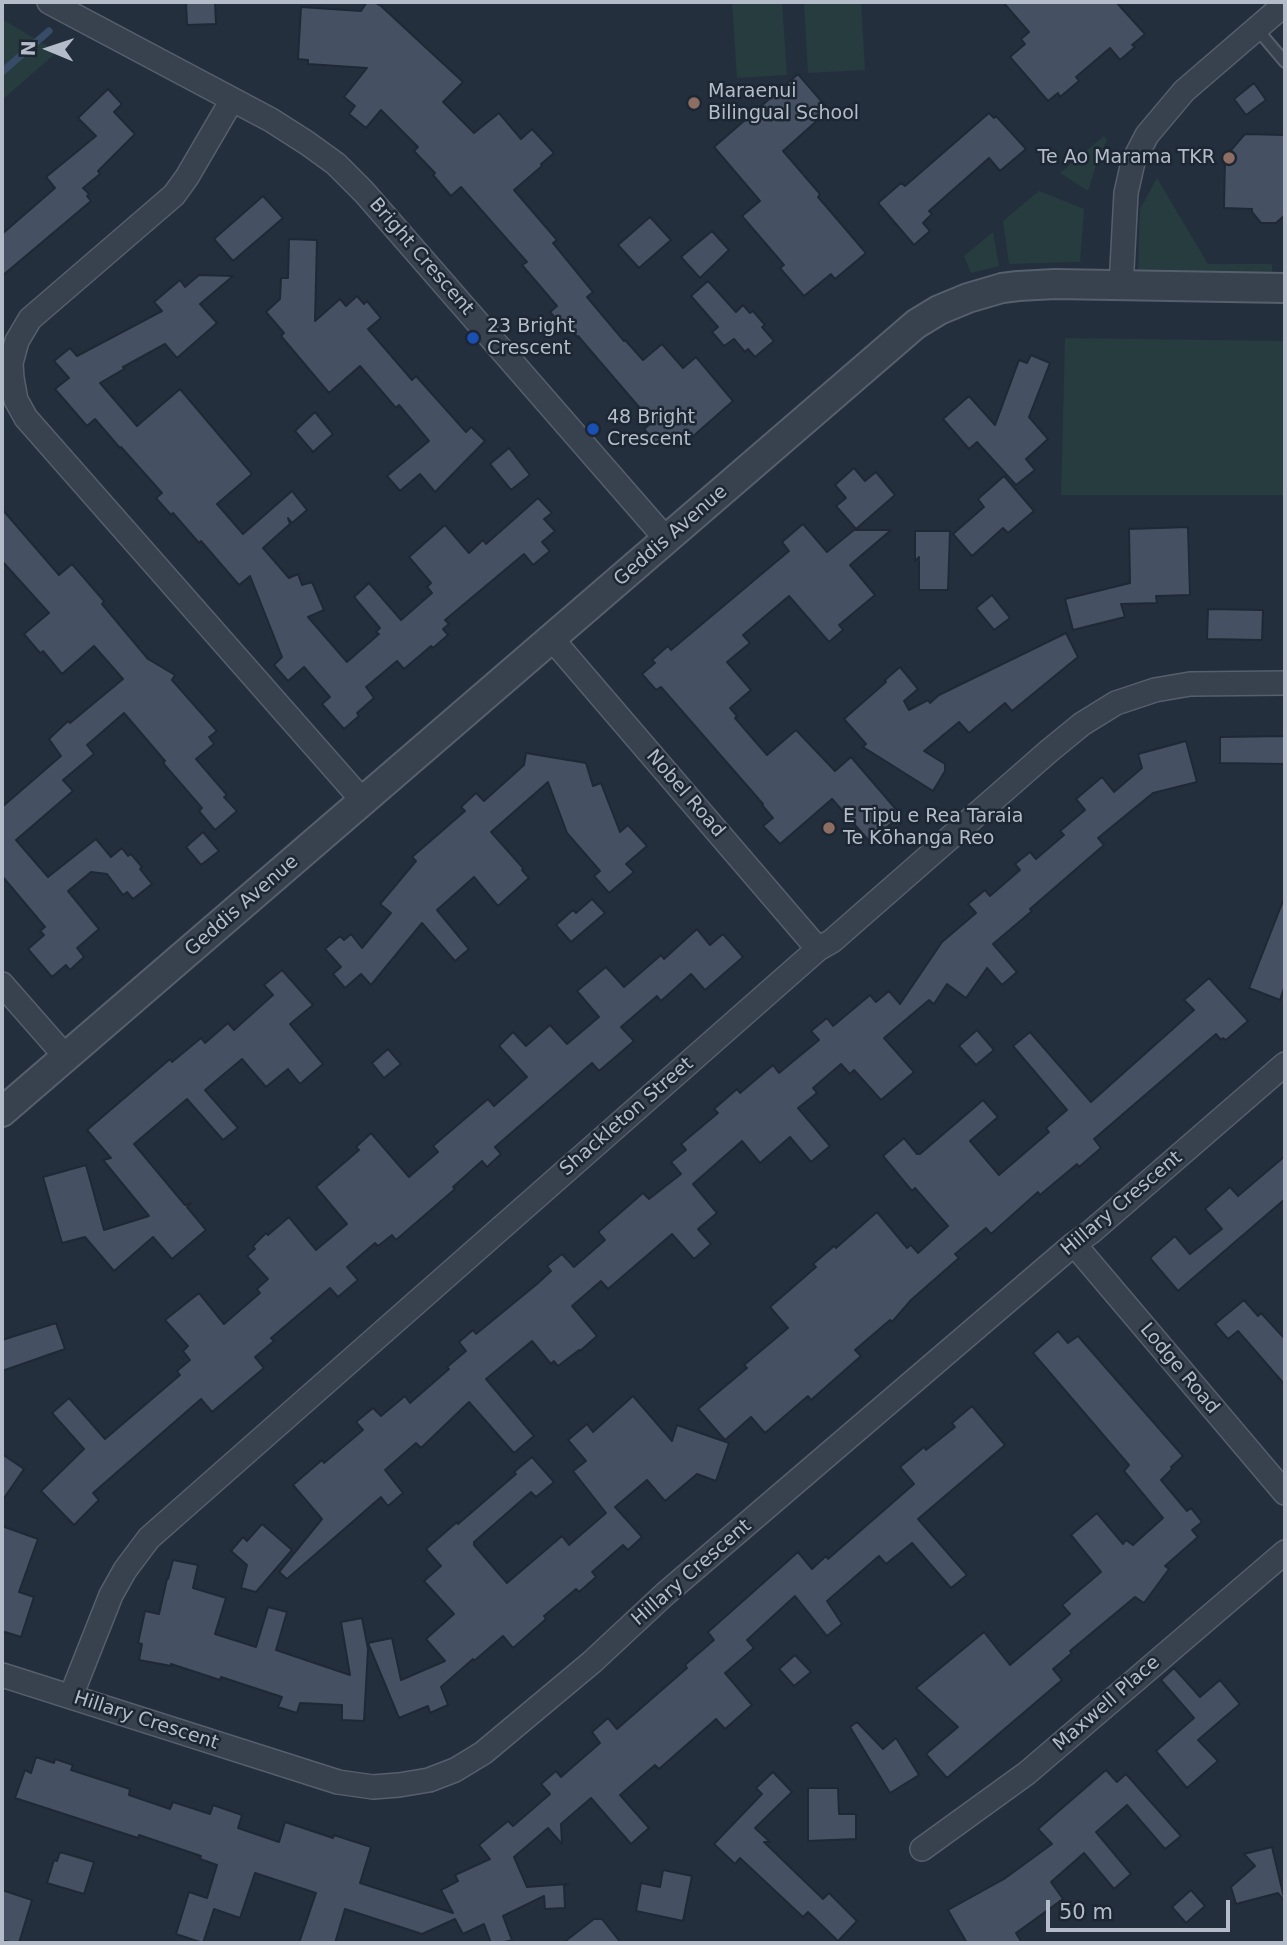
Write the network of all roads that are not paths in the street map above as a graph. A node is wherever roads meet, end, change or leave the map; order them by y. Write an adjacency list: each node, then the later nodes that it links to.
1 (49, 2): 5 (street, Bright Crescent)
2 (1285, 4): 3 (street)
3 (1258, 29): 4 (lane); 6 (street)
4 (1285, 62)
5 (232, 100): 8 (street); 9 (street, Bright Crescent)
6 (1121, 287): 7 (street, Geddis Avenue); 9 (street, Geddis Avenue)
7 (1285, 288)
8 (7, 363): 12 (street)
9 (667, 540): 10 (street, Geddis Avenue)
10 (552, 639): 12 (street, Geddis Avenue); 13 (street, Nobel Road)
11 (1285, 683): 13 (street, Shackleton Street)
12 (363, 801): 15 (street, Geddis Avenue)
13 (818, 949): 22 (street, Shackleton Street)
14 (2, 984): 15 (street)
15 (66, 1057): 17 (street, Geddis Avenue)
16 (1285, 1064): 18 (street, Hillary Crescent)
17 (2, 1112)
18 (1074, 1244): 19 (street, Lodge Road); 22 (street, Hillary Crescent)
19 (1285, 1493)
20 (1285, 1552): 23 (street, Maxwell Place)
21 (2, 1675): 22 (street, Hillary Crescent)
22 (71, 1696)
23 (922, 1849)

